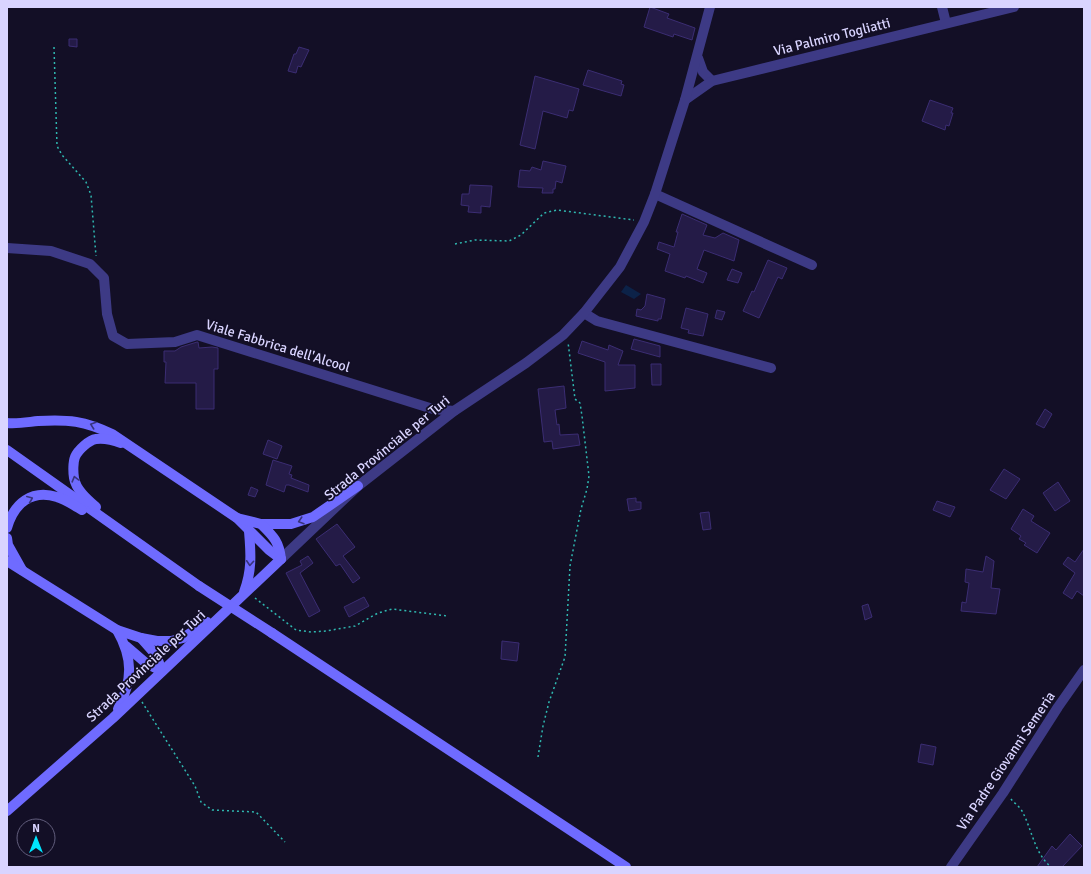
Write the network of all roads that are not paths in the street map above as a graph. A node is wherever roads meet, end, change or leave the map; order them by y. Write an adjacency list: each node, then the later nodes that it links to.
1 (710, 7): 5 (street, Strada Provinciale per Turi)
2 (942, 7): 4 (street)
3 (1014, 7): 4 (street, Via Palmiro Togliatti)
4 (946, 23): 6 (street, Via Palmiro Togliatti)
5 (698, 58): 6 (street); 7 (street, Strada Provinciale per Turi)
6 (712, 81): 7 (street, Via Palmiro Togliatti)
7 (685, 100): 8 (street, Strada Provinciale per Turi)
8 (655, 194): 10 (street); 11 (street, Strada Provinciale per Turi)
9 (7, 248): 13 (street, Viale Fabbrica dell'Alcool)
10 (812, 265)
11 (584, 313): 12 (street); 13 (street, Strada Provinciale per Turi)
12 (771, 368)
13 (454, 411): 17 (street, Strada Provinciale per Turi)
14 (7, 423): 15 (main road, one-way to 14)
15 (126, 444): 18 (main road); 23 (main road, one-way to 15)
16 (7, 450): 23 (main road)
17 (358, 486): 19 (main road, one-way to 19); 24 (street, Strada Provinciale per Turi)
18 (237, 518): 19 (main road); 21 (main road)
19 (261, 524): 24 (main road)
20 (7, 528): 23 (main road, one-way to 23)
21 (249, 531): 24 (main road); 27 (main road, one-way to 27)
22 (7, 538): 26 (main road)
23 (130, 538): 36 (main road, bridge)
24 (281, 559): 27 (main road, Strada Provinciale per Turi)
25 (7, 561): 26 (main road)
26 (23, 572): 29 (main road)
27 (245, 593): 28 (main road, Strada Provinciale per Turi)
28 (234, 602): 30 (main road); 33 (main road, Strada Provinciale per Turi)
29 (117, 630): 30 (main road); 31 (main road)
30 (141, 638): 33 (main road)
31 (126, 646): 33 (main road); 34 (main road)
32 (1084, 670): 37 (street, Via Padre Giovanni Semeria)
33 (162, 671): 34 (main road, Strada Provinciale per Turi)
34 (113, 718): 35 (main road, Strada Provinciale per Turi)
35 (7, 811)
36 (626, 867)
37 (951, 867)

